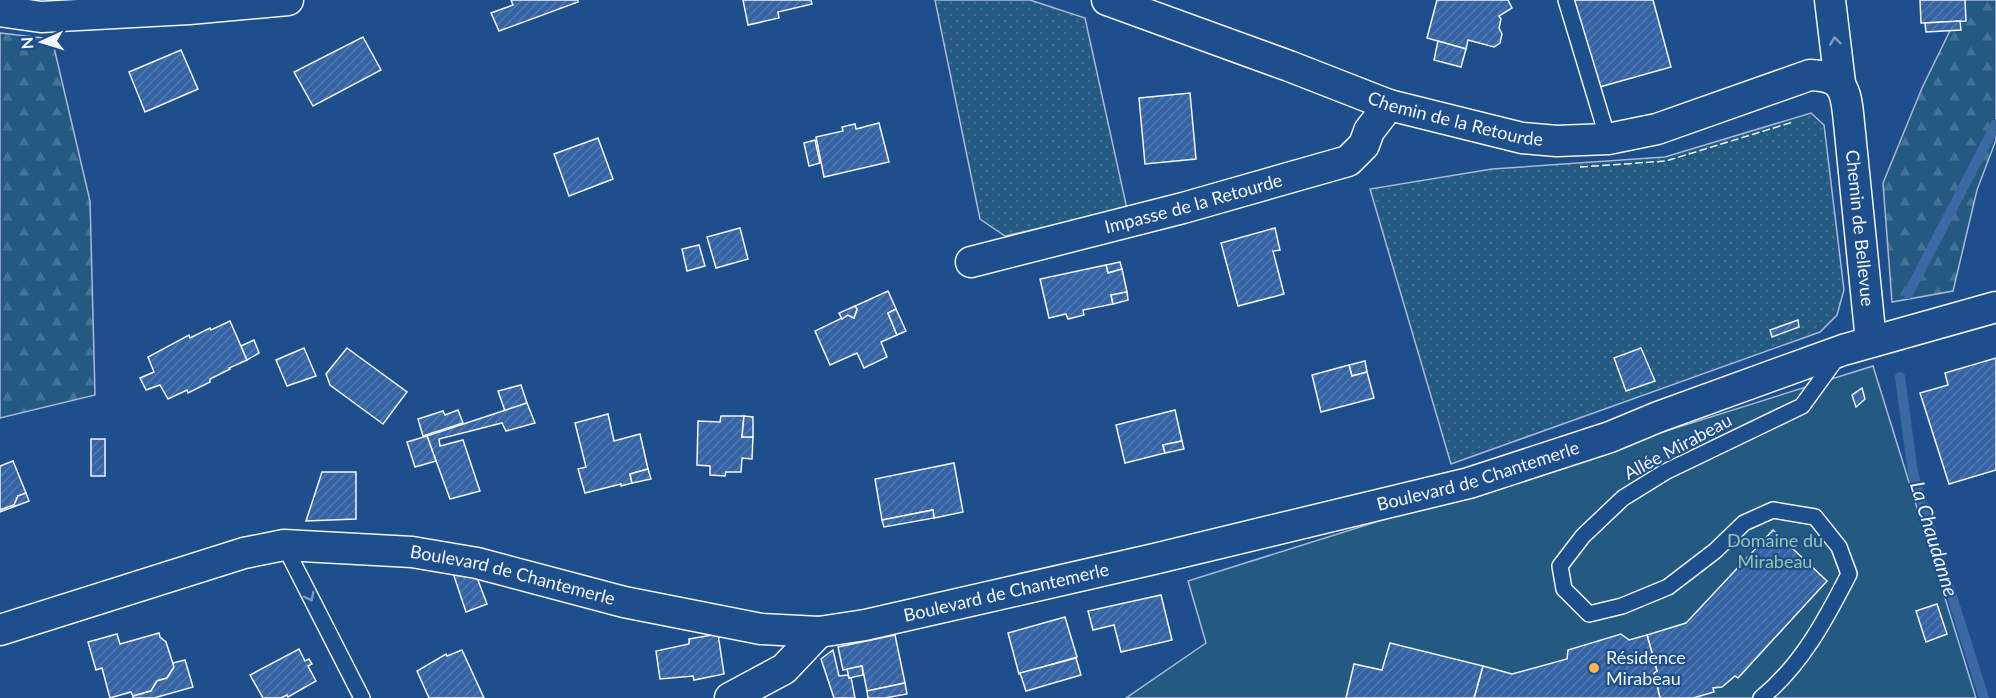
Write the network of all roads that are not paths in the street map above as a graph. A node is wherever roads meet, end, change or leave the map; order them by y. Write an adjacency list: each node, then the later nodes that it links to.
1 (288, 0): 5 (street)
2 (1107, 0): 8 (street, Chemin de la Retourde)
3 (1566, 0): 10 (lane)
4 (1830, 0): 7 (street, one-way to 4)
5 (0, 11)
6 (1799, 78): 7 (street); 9 (street); 10 (street, Chemin de la Retourde)
7 (1840, 82): 9 (street, Chemin de Bellevue)
8 (1379, 101): 10 (street, Chemin de la Retourde); 11 (street, Impasse de la Retourde)
9 (1848, 113): 13 (street, Chemin de Bellevue)
10 (1608, 139)
11 (971, 262)
12 (1996, 307): 13 (street, Boulevard de Chantemerle)
13 (1857, 346): 16 (street, Boulevard de Chantemerle); 19 (lane, Allée Mirabeau)
14 (284, 545): 15 (street, Boulevard de Chantemerle); 16 (street, Boulevard de Chantemerle); 17 (lane, one-way to 17)
15 (0, 630)
16 (819, 632): 18 (street)
17 (362, 698)
18 (730, 698)
19 (1761, 698)

